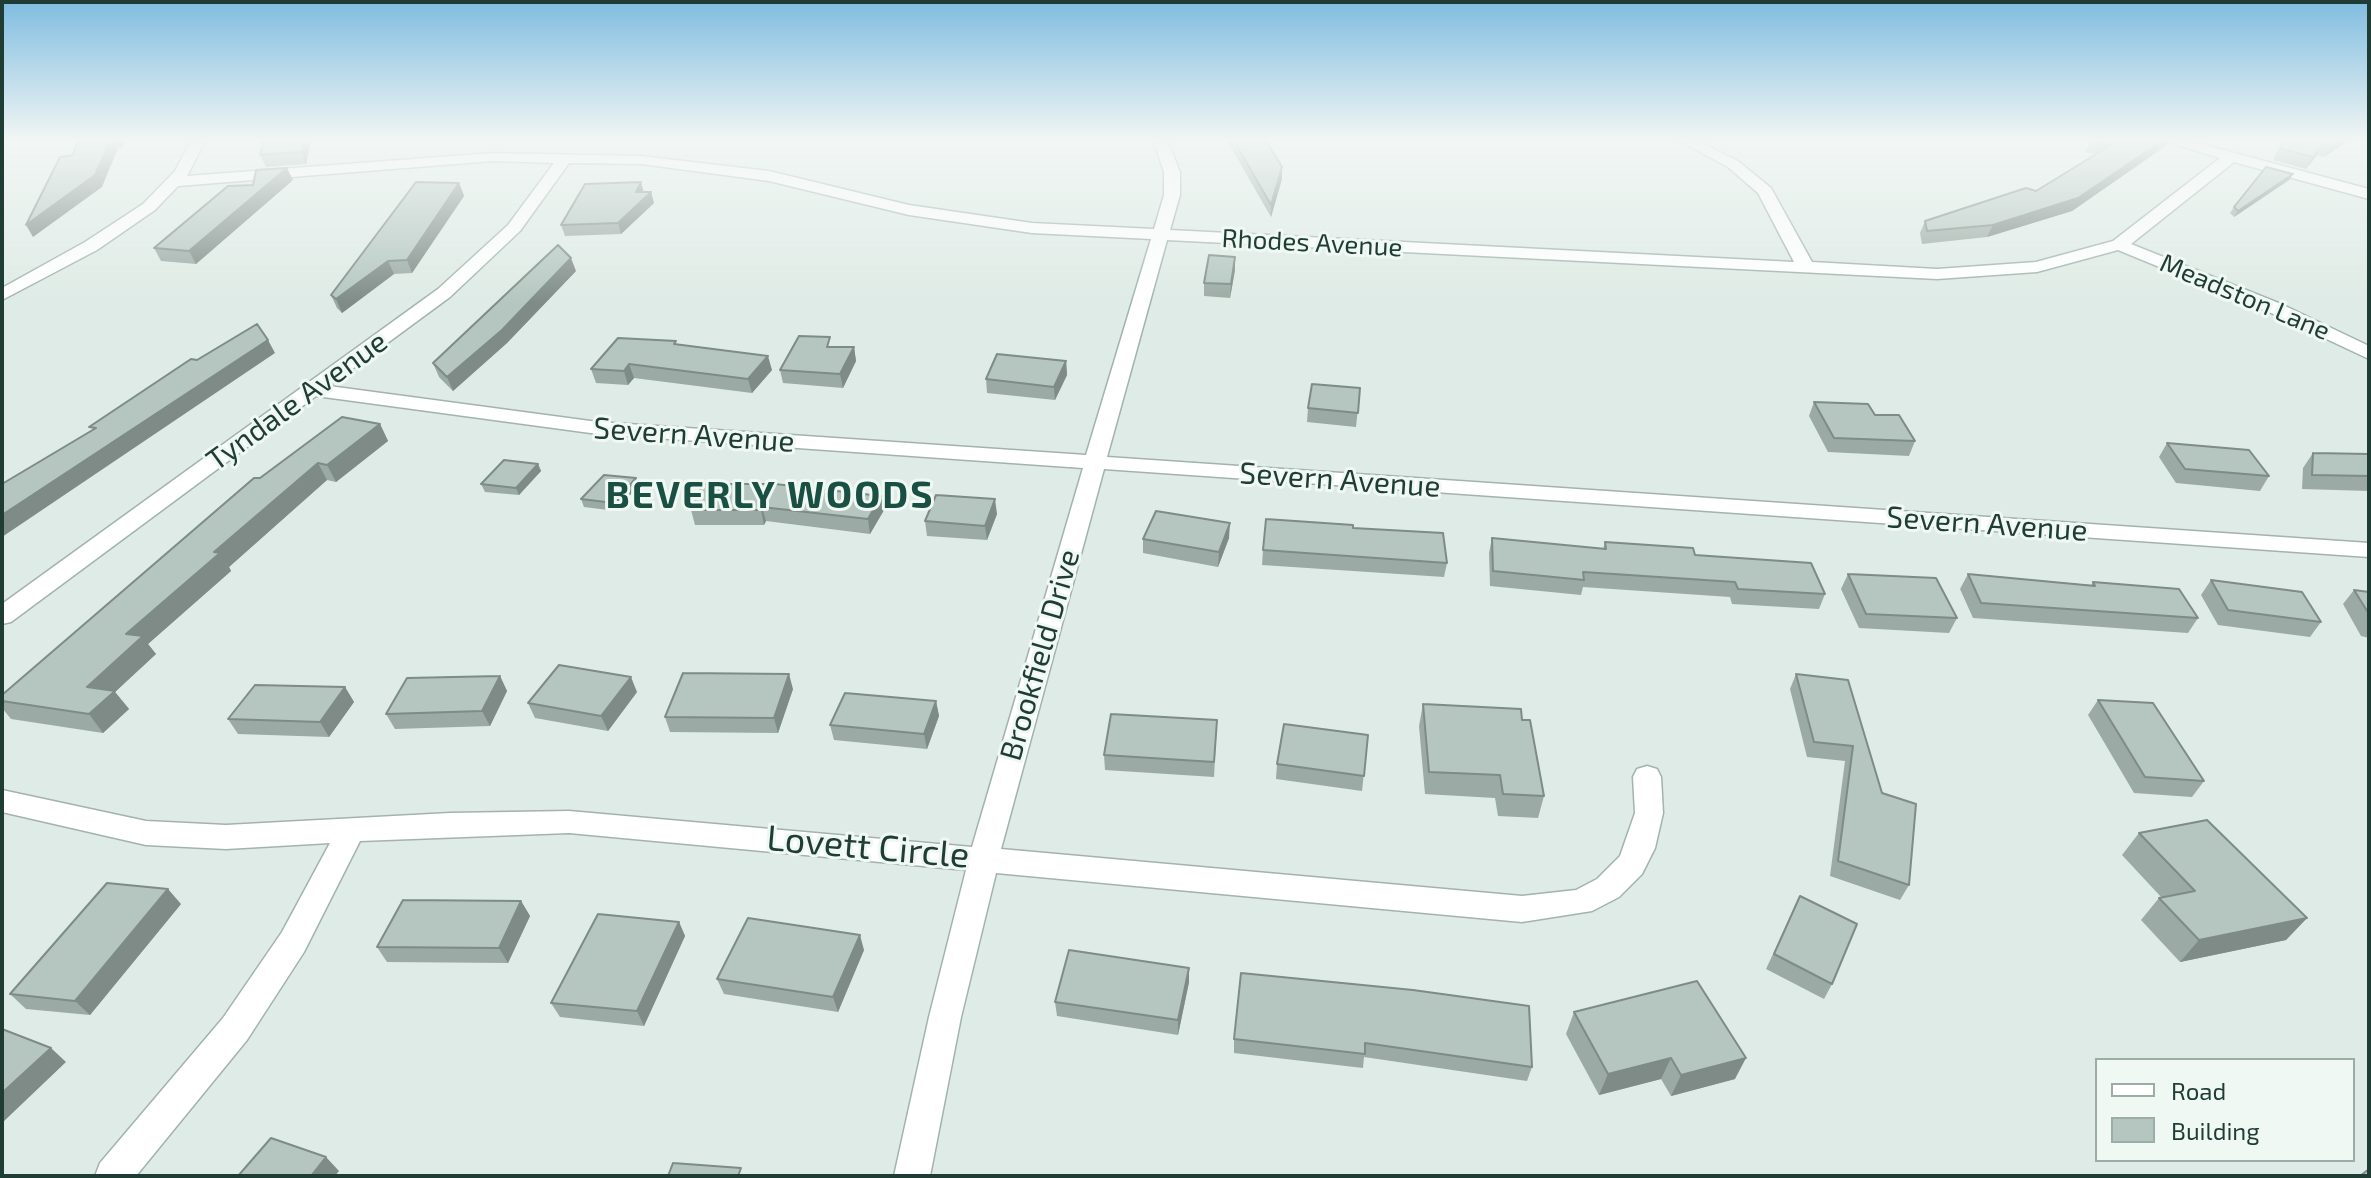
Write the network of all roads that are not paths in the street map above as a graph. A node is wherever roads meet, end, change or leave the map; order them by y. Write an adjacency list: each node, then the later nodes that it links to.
1 (161, 194): 10 (street)
2 (539, 194): 12 (street, Tyndale Avenue)
3 (838, 194): 7 (street, Rhodes Avenue)
4 (1172, 194): 7 (street, Brookfield Drive)
5 (1767, 194): 9 (street)
6 (2184, 194): 8 (street, Rhodes Avenue)
7 (1162, 235): 9 (street, Rhodes Avenue); 13 (street, Brookfield Drive)
8 (2119, 245): 9 (street, Rhodes Avenue); 11 (street, Meadston Lane)
9 (1807, 269)
10 (2, 295)
11 (2369, 353)
12 (314, 390): 13 (street, Severn Avenue); 15 (street, Tyndale Avenue)
13 (1095, 463): 14 (street, Severn Avenue); 19 (street, Brookfield Drive)
14 (2369, 550)
15 (2, 616)
16 (1647, 777): 19 (street, Lovett Circle)
17 (2, 801): 18 (street, Lovett Circle)
18 (351, 830): 19 (street, Lovett Circle); 20 (street)
19 (984, 859): 21 (street, Brookfield Drive)
20 (113, 1176)
21 (912, 1176)

